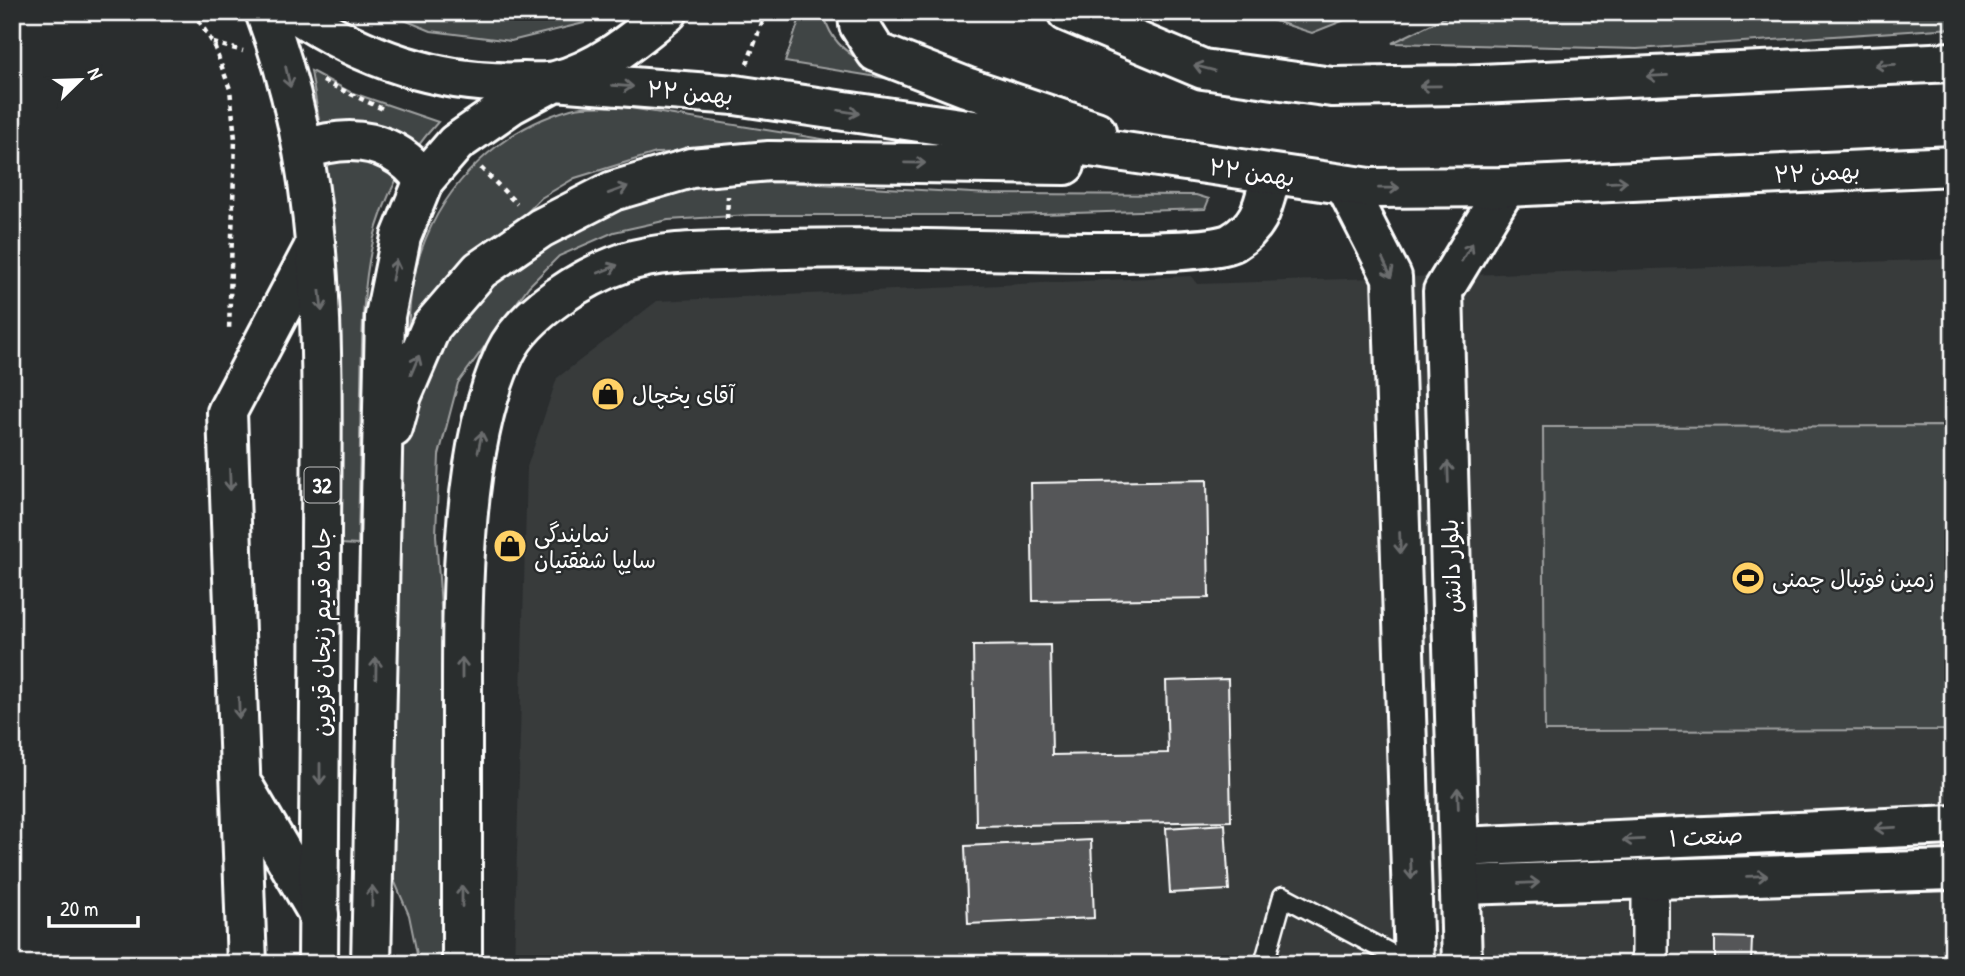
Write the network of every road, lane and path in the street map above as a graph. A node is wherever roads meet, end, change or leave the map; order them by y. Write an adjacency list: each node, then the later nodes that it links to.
1 (193, 12): 18 (path)
2 (265, 12): 9 (main road, جاده قدیم زنجان قزوین / 32, one-way to 9)
3 (294, 12): 8 (main road)
4 (668, 12): 8 (main road)
5 (858, 12): 10 (main road)
6 (1070, 15): 7 (main road, one-way to 6)
7 (1953, 62)
8 (555, 81): 10 (main road, ۲۲ بهمن, one-way to 10); 14 (main road)
9 (304, 150): 14 (main road); 17 (main road, جاده قدیم زنجان قزوین / 32)
10 (1191, 163): 12 (main road, ۲۲ بهمن)
11 (1953, 166): 16 (main road, ۲۲ بهمن, one-way to 11)
12 (1229, 169): 13 (main road, ۲۲ بهمن); 19 (main road, one-way to 12)
13 (1271, 175): 15 (main road, ۲۲ بهمن); 30 (main road, one-way to 13)
14 (424, 180): 19 (main road, one-way to 14)
15 (1345, 185): 16 (main road, ۲۲ بهمن, one-way to 16); 32 (main road, one-way to 32)
16 (1506, 187): 22 (main road, بلوار دانش, one-way to 16)
17 (315, 245): 20 (main road, one-way to 20); 26 (main road, جاده قدیم زنجان قزوین / 32, one-way to 26)
18 (229, 344)
19 (380, 477): 29 (main road, one-way to 19)
20 (243, 784): 26 (main road); 27 (main road)
21 (1953, 825): 22 (main road, صنعت ۱, one-way to 22)
22 (1459, 847): 25 (main road, بلوار دانش)
23 (1953, 870): 24 (main road, صنعت ۱, one-way to 23)
24 (1650, 879): 25 (main road, صنعت ۱, one-way to 24); 34 (street)
25 (1461, 885): 33 (main road, بلوار دانش)
26 (319, 915): 28 (main road, جاده قدیم زنجان قزوین / 32)
27 (247, 964)
28 (318, 964)
29 (371, 964)
30 (463, 964)
31 (1264, 964): 32 (lane)
32 (1412, 964)
33 (1462, 964)
34 (1650, 964)

